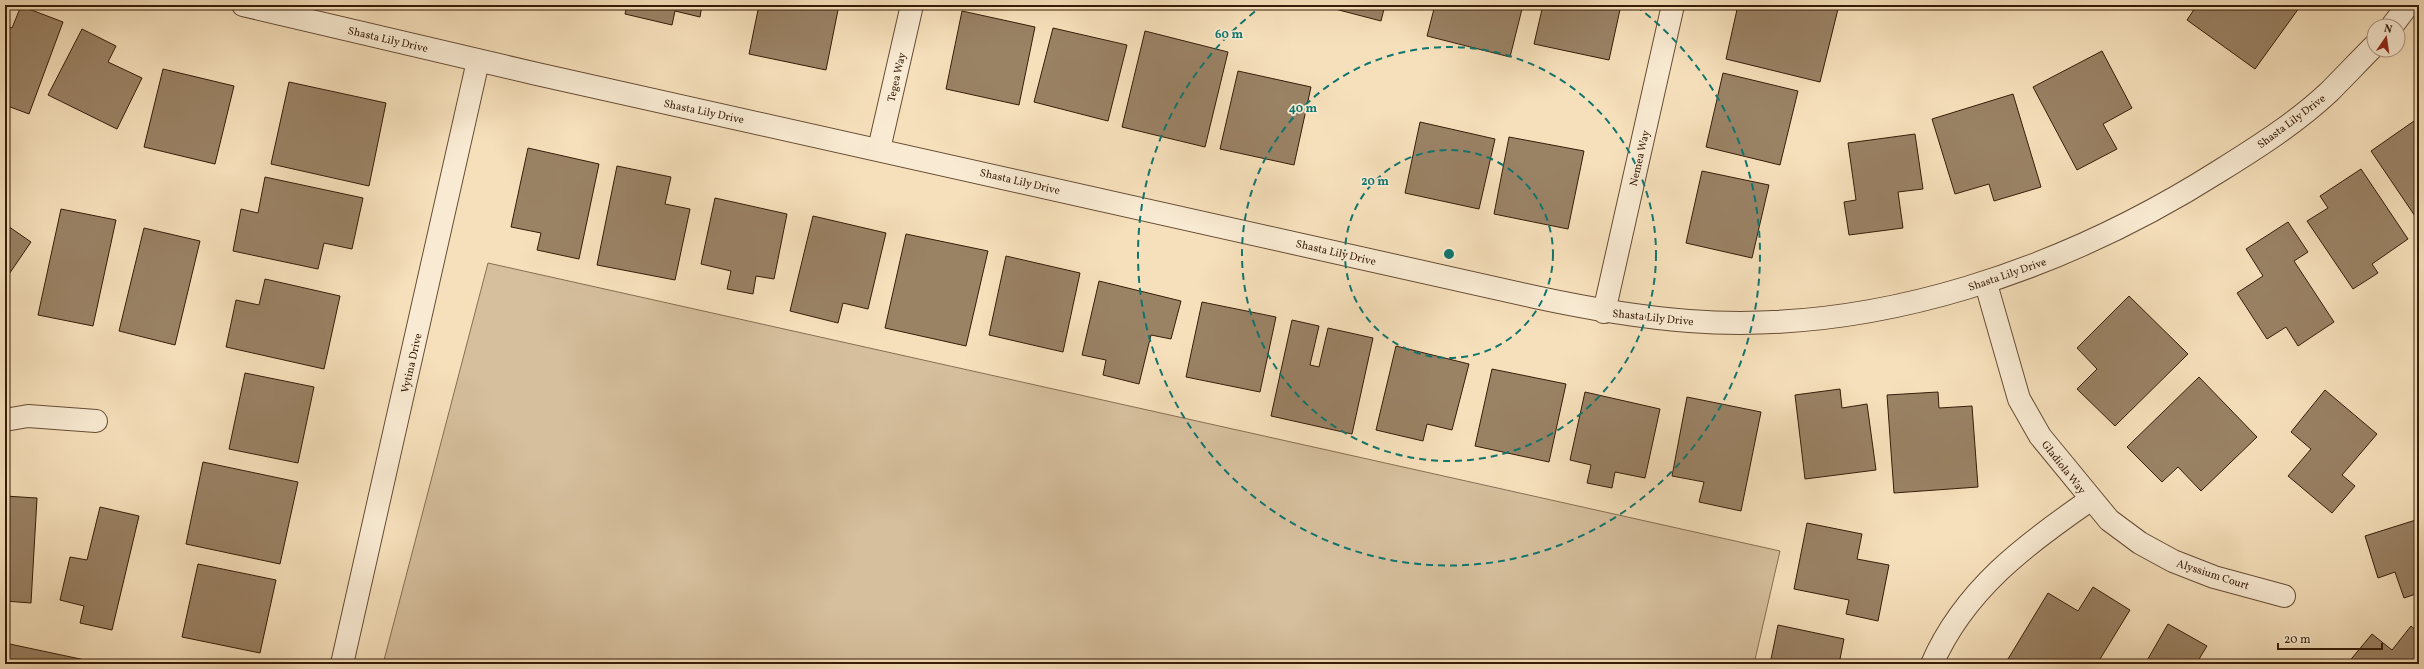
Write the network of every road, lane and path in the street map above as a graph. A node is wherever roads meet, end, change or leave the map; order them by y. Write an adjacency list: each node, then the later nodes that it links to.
1 (243, 5): 7 (street, Shasta Lily Drive)
2 (912, 5): 8 (street, Tegea Way)
3 (1673, 5): 10 (street, Nemea Way)
4 (2408, 5): 5 (street)
5 (2398, 18)
6 (2366, 54): 9 (street, Shasta Lily Drive)
7 (478, 61): 8 (street, Shasta Lily Drive); 15 (street, Vytina Drive)
8 (879, 149): 10 (street, Shasta Lily Drive)
9 (1986, 284): 10 (street, Shasta Lily Drive); 13 (street, Gladiola Way)
10 (1604, 312)
11 (5, 420): 12 (street)
12 (96, 421)
13 (2090, 500): 14 (street, Alyssium Court); 16 (street, Gladiola Way)
14 (2284, 596)
15 (342, 664)
16 (1932, 664)

